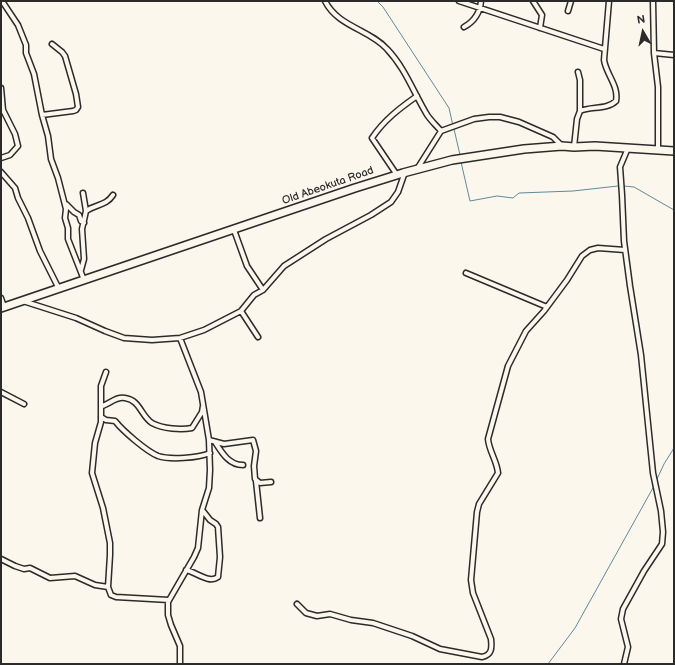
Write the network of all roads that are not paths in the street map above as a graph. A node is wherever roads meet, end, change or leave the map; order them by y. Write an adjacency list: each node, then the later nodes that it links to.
1 (2, 1): 21 (street)
2 (325, 1): 19 (street)
3 (459, 1): 9 (street)
4 (481, 1): 9 (street)
5 (533, 1): 12 (street)
6 (571, 1): 10 (street)
7 (609, 1): 14 (street)
8 (653, 1): 15 (street)
9 (481, 9): 11 (street); 12 (street)
10 (568, 11)
11 (464, 27)
12 (540, 28): 14 (street)
13 (52, 44): 21 (street)
14 (604, 49): 20 (street)
15 (654, 52): 16 (street); 26 (street)
16 (674, 55)
17 (578, 72): 20 (street)
18 (1, 88): 28 (street)
19 (417, 96): 22 (street); 32 (street)
20 (580, 111): 24 (street)
21 (42, 115): 35 (street)
22 (441, 132): 23 (street); 29 (street)
23 (562, 146): 24 (highway, Old Abeokuta Road); 29 (highway, Old Abeokuta Road)
24 (574, 147): 25 (highway, Old Abeokuta Road)
25 (628, 148): 26 (highway, Old Abeokuta Road); 39 (street)
26 (658, 150): 27 (highway, Old Abeokuta Road)
27 (674, 152)
28 (1, 158)
29 (417, 169): 31 (highway, Old Abeokuta Road)
30 (1, 172): 43 (street)
31 (405, 172): 32 (highway, Old Abeokuta Road); 44 (street)
32 (397, 175): 38 (highway, Old Abeokuta Road)
33 (83, 193): 36 (street)
34 (113, 195): 36 (street)
35 (65, 203): 37 (street); 40 (street)
36 (86, 211): 37 (street)
37 (84, 223): 40 (street)
38 (234, 230): 42 (highway, Old Abeokuta Road); 44 (street)
39 (625, 250): 47 (street); 72 (street)
40 (80, 270): 42 (street)
41 (466, 273): 47 (street)
42 (84, 281): 43 (highway, Old Abeokuta Road)
43 (59, 289): 46 (highway, Old Abeokuta Road)
44 (263, 290): 49 (street)
45 (1, 298): 48 (street)
46 (23, 301): 48 (highway, Old Abeokuta Road); 50 (street)
47 (547, 307): 70 (street)
48 (3, 308)
49 (242, 311): 50 (street); 51 (street)
50 (180, 338): 55 (street)
51 (258, 338)
52 (106, 372): 56 (street)
53 (1, 392): 54 (street)
54 (24, 404)
55 (204, 404): 56 (street); 58 (street)
56 (102, 406): 57 (street)
57 (102, 417): 60 (street); 68 (street)
58 (209, 440): 59 (street); 60 (street)
59 (215, 442): 61 (street); 62 (street)
60 (210, 453): 64 (street)
61 (243, 465)
62 (256, 481): 63 (street); 65 (street)
63 (271, 482)
64 (202, 510): 67 (street); 67 (street)
65 (260, 518)
66 (1, 559): 68 (street)
67 (186, 570): 69 (street)
68 (108, 587): 69 (street)
69 (169, 600): 71 (street)
70 (297, 604)
71 (180, 664)
72 (624, 664)

